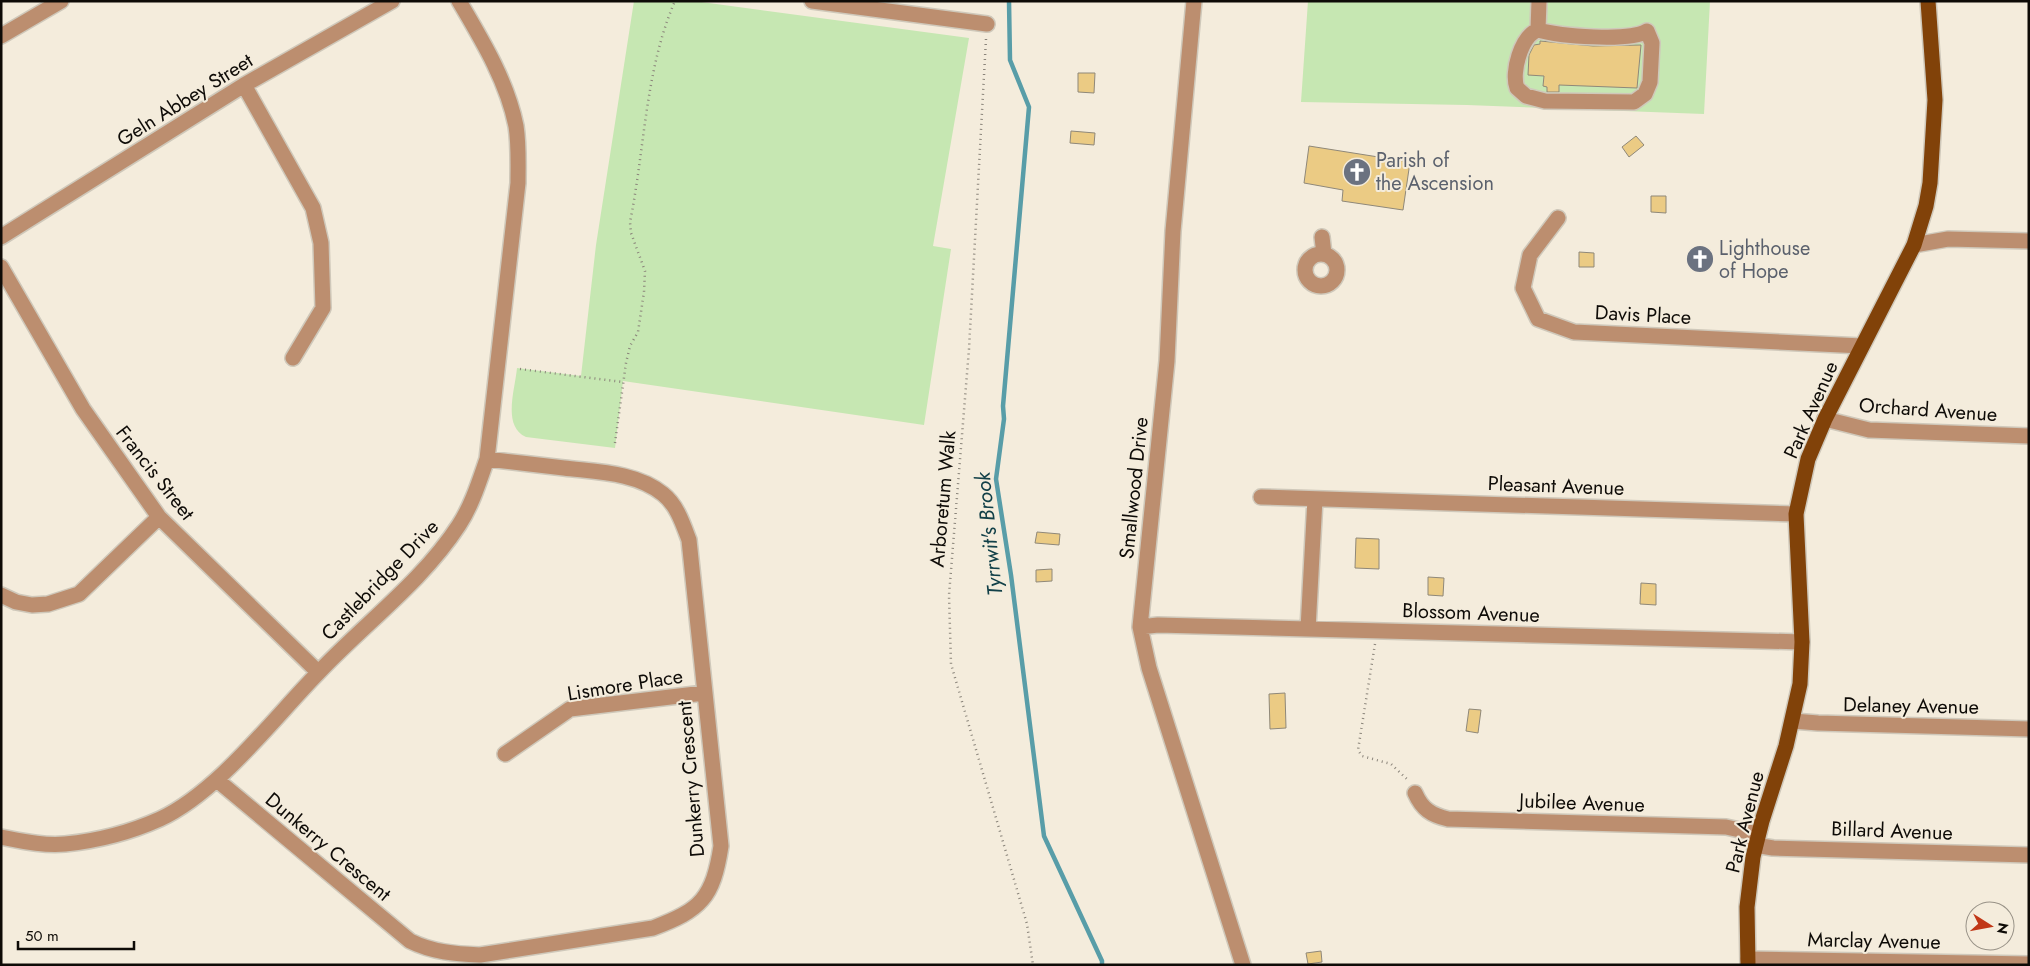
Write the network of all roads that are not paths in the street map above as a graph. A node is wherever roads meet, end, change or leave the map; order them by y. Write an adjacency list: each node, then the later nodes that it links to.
1 (392, 1): 11 (street, Geln Abbey Street)
2 (459, 1): 23 (street, Castlebridge Drive)
3 (812, 1): 8 (street)
4 (1194, 1): 29 (street, Smallwood Drive)
5 (1539, 1): 9 (street)
6 (1928, 1): 16 (main road, Park Avenue)
7 (53, 3): 10 (street)
8 (987, 24)
9 (1538, 30): 9 (street)
10 (1, 36)
11 (244, 85): 13 (street, Geln Abbey Street); 20 (street)
12 (1558, 218): 19 (street, Davis Place)
13 (1, 237)
14 (1322, 237): 17 (street)
15 (2029, 240): 16 (street)
16 (1914, 245): 19 (main road, Park Avenue)
17 (1324, 254)
18 (1, 267): 27 (street, Francis Street)
19 (1862, 346): 21 (main road, Park Avenue)
20 (293, 358)
21 (1825, 420): 22 (street, Orchard Avenue); 26 (main road, Park Avenue)
22 (2029, 436)
23 (487, 459): 32 (street, Castlebridge Drive); 33 (street, Dunkerry Crescent)
24 (1261, 497): 25 (street, Pleasant Avenue)
25 (1315, 499): 26 (street, Pleasant Avenue); 30 (street)
26 (1796, 514): 31 (main road, Park Avenue)
27 (159, 517): 28 (street); 32 (street, Francis Street)
28 (1, 595)
29 (1140, 626): 30 (street, Blossom Avenue); 45 (street, Smallwood Drive)
30 (1308, 629): 31 (street, Blossom Avenue)
31 (1802, 642): 34 (main road, Park Avenue)
32 (318, 672): 37 (street, Castlebridge Drive)
33 (704, 693): 36 (street, Lismore Place); 37 (street, Dunkerry Crescent)
34 (1792, 721): 35 (street, Delaney Avenue); 40 (main road, Park Avenue)
35 (2029, 729)
36 (505, 754)
37 (217, 780): 39 (street, Castlebridge Drive)
38 (1415, 793): 40 (street, Jubilee Avenue)
39 (1, 837)
40 (1757, 840): 41 (street, Billard Avenue); 42 (main road, Park Avenue)
41 (2029, 855)
42 (1748, 962): 43 (street, Marclay Avenue)
43 (1967, 964): 44 (street, Marclay Avenue)
44 (2029, 964)
45 (1243, 965)

